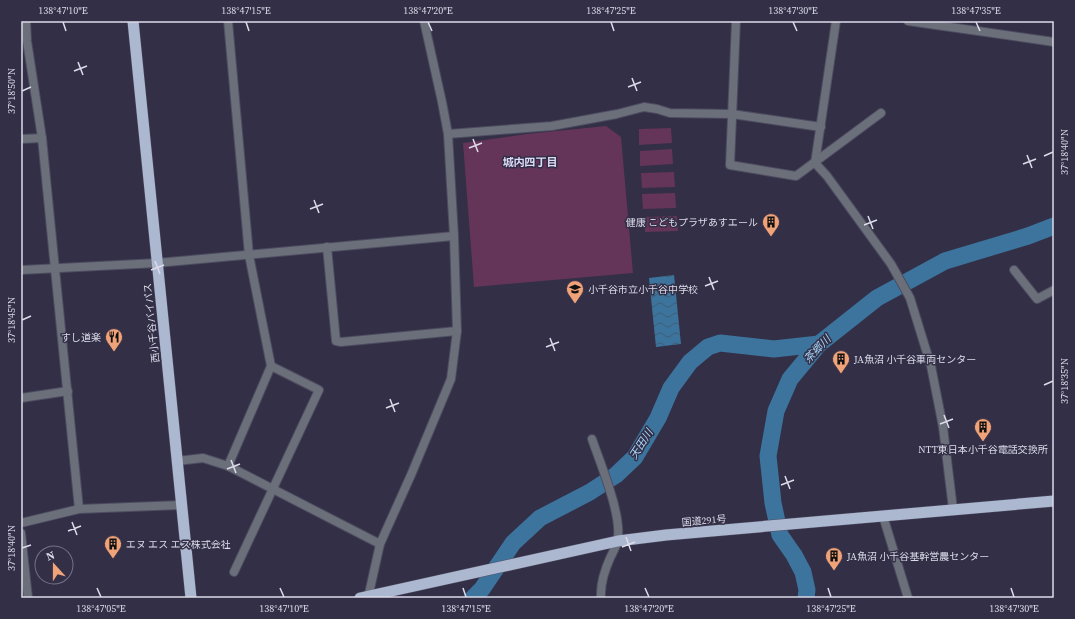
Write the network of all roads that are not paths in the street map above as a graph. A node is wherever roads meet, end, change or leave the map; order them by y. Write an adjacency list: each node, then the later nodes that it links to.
1 (26, 21): 8 (street)
2 (133, 21): 20 (highway, 西小千谷バイパス)
3 (228, 21): 19 (street)
4 (424, 21): 13 (street)
5 (736, 21): 11 (street)
6 (836, 21): 12 (street)
7 (908, 21): 9 (street)
8 (24, 41): 14 (street)
9 (1054, 42)
10 (881, 113): 16 (street)
11 (732, 114): 12 (street); 13 (street); 16 (street)
12 (821, 127): 16 (street)
13 (448, 134): 17 (street)
14 (42, 138): 15 (street); 21 (street)
15 (21, 139)
16 (815, 163): 35 (street)
17 (454, 236): 18 (street); 25 (street)
18 (327, 247): 19 (street); 25 (street)
19 (249, 255): 20 (street); 26 (street)
20 (157, 263): 21 (street); 30 (highway, 西小千谷バイパス)
21 (55, 269): 22 (street); 27 (street)
22 (21, 270)
23 (1014, 270): 24 (street)
24 (1054, 290)
25 (457, 331): 41 (street)
26 (271, 366): 31 (street); 32 (street)
27 (68, 391): 28 (street); 36 (street)
28 (21, 398)
29 (592, 439): 40 (street)
30 (177, 461): 31 (street); 34 (highway, 西小千谷バイパス)
31 (228, 466): 32 (street)
32 (273, 489): 41 (street); 42 (street)
33 (1054, 501): 35 (highway, 国道291号)
34 (182, 505): 36 (street); 44 (highway, 西小千谷バイパス)
35 (953, 509): 37 (highway, 国道291号)
36 (79, 510): 38 (street)
37 (883, 516): 40 (highway, 国道291号); 47 (street)
38 (21, 523)
39 (21, 533): 43 (street)
40 (618, 542): 45 (highway, 国道291号); 46 (street)
41 (380, 544): 45 (street)
42 (234, 572)
43 (28, 598)
44 (191, 598)
45 (365, 598)
46 (601, 598)
47 (908, 598)

